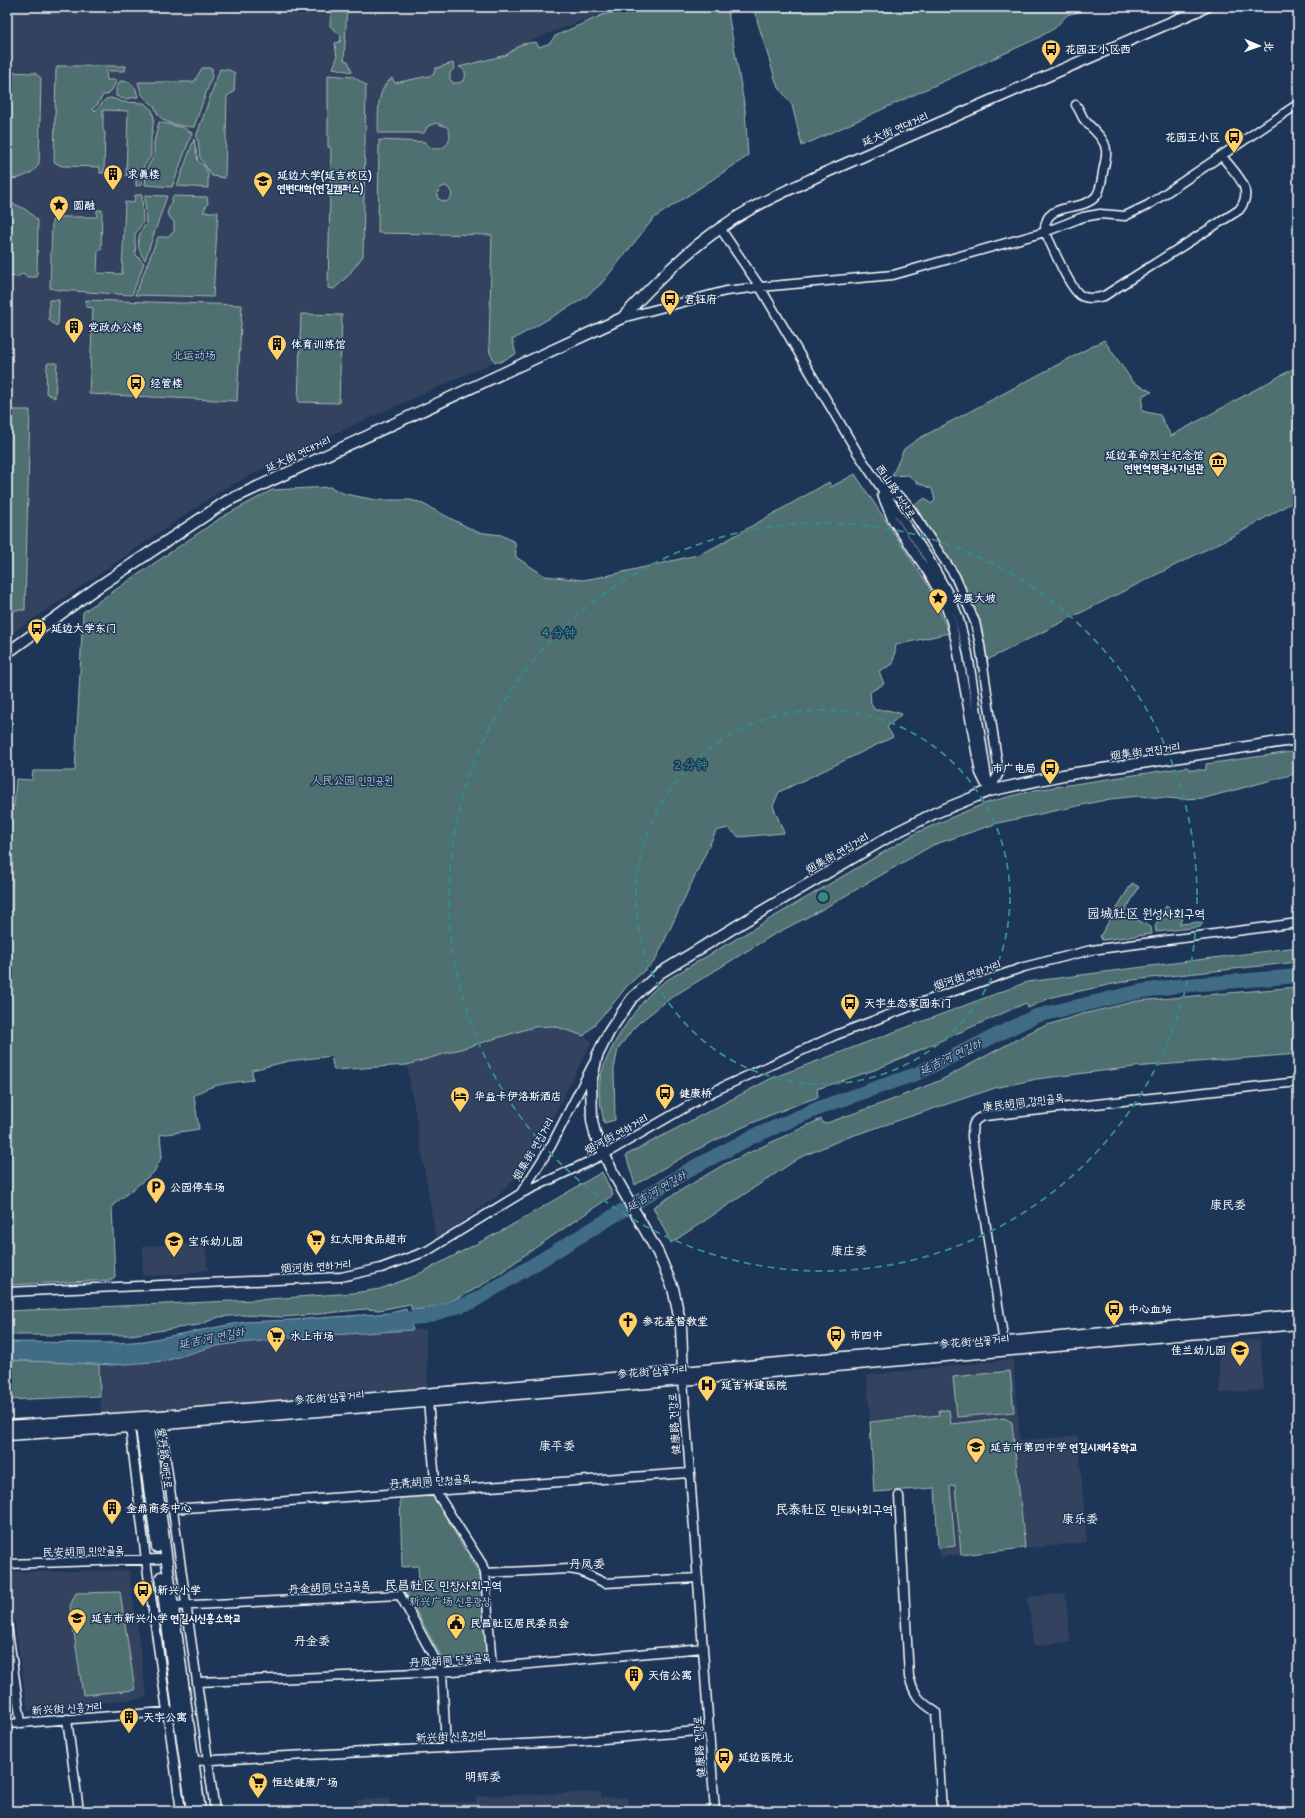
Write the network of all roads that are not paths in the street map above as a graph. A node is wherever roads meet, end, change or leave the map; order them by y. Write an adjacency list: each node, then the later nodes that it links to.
1 (1206, 7): 5 (main road, 延大街 연대거리)
2 (1298, 104): 4 (street, 延大街 연대거리)
3 (1076, 105): 6 (street)
4 (1222, 156): 6 (street, 延大街 연대거리); 6 (street)
5 (720, 228): 7 (street, 西山路 서산로); 8 (main road, 延大街 연대거리)
6 (1045, 232): 7 (street, 延大街 연대거리)
7 (760, 287): 8 (street, 延大街 연대거리); 9 (street, 西山路 서산로)
8 (622, 318): 10 (main road, 延大街 연대거리)
9 (879, 486): 12 (street, 西山路 서산로); 12 (street)
10 (7, 653)
11 (1298, 739): 12 (main road, 烟集街 연집거리)
12 (989, 791): 14 (main road, 烟集街 연집거리)
13 (1298, 923): 16 (street, 烟河街 연하거리)
14 (597, 1056): 16 (main road, 健康路 건강로); 17 (street, 烟集街 연집거리)
15 (1298, 1082): 21 (street, 康民胡同 강민골목)
16 (605, 1154): 17 (street, 烟河街 연하거리); 22 (main road, 健康路 건강로)
17 (520, 1194): 18 (street, 烟河街 연하거리)
18 (7, 1292)
19 (1298, 1315): 21 (main road, 参花街 삼꽃거리)
20 (1298, 1324): 22 (main road, 参花街 삼꽃거리)
21 (1004, 1343): 22 (main road, 参花街 삼꽃거리)
22 (683, 1376): 23 (main road, 参花街 삼꽃거리); 24 (main road, 参花街 삼꽃거리); 29 (street, 健康路 건강로)
23 (428, 1401): 25 (main road, 参花街 삼꽃거리); 30 (street)
24 (144, 1421): 25 (main road, 参花街 삼꽃거리); 26 (main road, 参花街 삼꽃거리); 27 (main road, 参花街 삼꽃거리); 33 (main road, 爱丹路 애단로); 39 (main road, 爱丹路 애단로)
25 (160, 1424): 32 (street, 爱丹路 애단로)
26 (7, 1426)
27 (130, 1428): 28 (main road, 参花街 삼꽃거리); 34 (street)
28 (7, 1436)
29 (689, 1473): 30 (street, 丹青胡同 단청골목); 37 (street, 健康路 건강로)
30 (436, 1492): 32 (street, 丹青胡同 단청골목); 36 (street)
31 (899, 1496): 60 (street)
32 (172, 1509): 38 (street, 爱丹路 애단로)
33 (159, 1559): 34 (street, 民安胡同 민안골목); 45 (main road, 爱丹路 애단로)
34 (146, 1560): 35 (street, 民安胡同 민안골목); 46 (street)
35 (7, 1564)
36 (485, 1573): 37 (street); 42 (street)
37 (698, 1578): 41 (street, 健康路 건강로)
38 (188, 1605): 39 (street, 丹金胡同 단금골목); 43 (street, 丹金胡同 단금골목); 44 (street, 爱丹路 애단로)
39 (172, 1606): 53 (main road, 爱丹路 애단로)
40 (7, 1624): 48 (street)
41 (703, 1648): 42 (street, 丹凤胡同 단봉골목); 50 (street, 健康路 건강로)
42 (492, 1668): 43 (street, 丹凤胡同 단봉골목)
43 (442, 1672): 44 (street, 丹凤胡同 단봉골목); 51 (street)
44 (198, 1682): 52 (street, 爱丹路 애단로)
45 (178, 1710): 46 (street, 新兴街 신흥거리); 56 (main road, 爱丹路 애단로)
46 (166, 1712): 47 (street, 新兴街 신흥거리); 55 (street)
47 (67, 1719): 48 (street, 新兴街 신흥거리); 54 (street)
48 (21, 1723): 49 (street, 新兴街 신흥거리)
49 (7, 1724)
50 (709, 1730): 51 (street, 新兴街 신흥거리); 59 (street, 健康路 건강로)
51 (446, 1747): 52 (street, 新兴街 신흥거리)
52 (208, 1759): 53 (street, 新兴街 신흥거리); 58 (street, 爱丹路 애단로)
53 (194, 1761): 57 (main road, 爱丹路 애단로)
54 (79, 1811)
55 (181, 1811)
56 (192, 1811)
57 (200, 1811)
58 (215, 1811)
59 (715, 1811)
60 (942, 1811)

